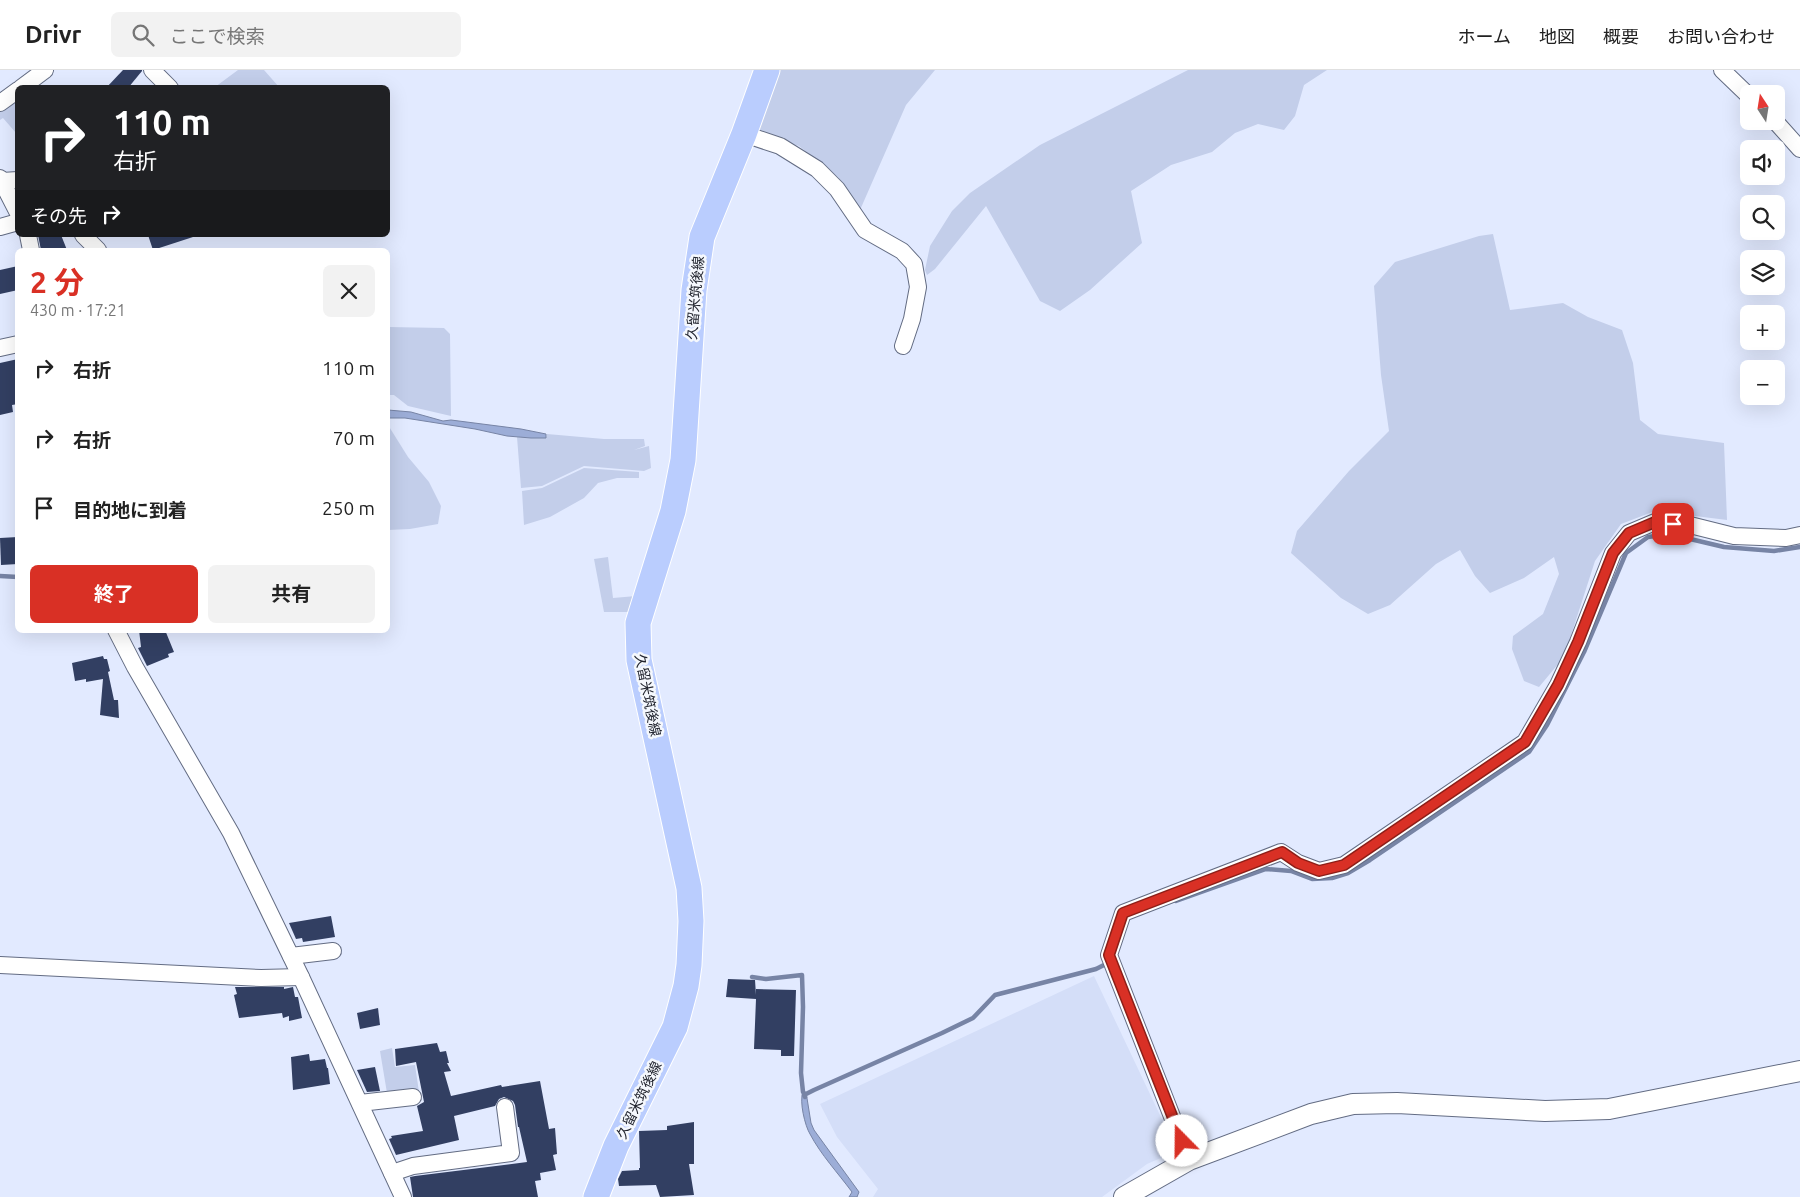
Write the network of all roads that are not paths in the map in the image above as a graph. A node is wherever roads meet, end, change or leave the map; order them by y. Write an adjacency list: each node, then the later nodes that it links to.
1 (45, 70): 5 (street)
2 (152, 70): 6 (street)
3 (767, 70): 11 (main road, 久留米筑後線)
4 (1722, 70): 7 (street)
5 (26, 85)
6 (167, 85)
7 (1740, 87)
8 (15, 92): 9 (street)
9 (0, 103)
10 (1784, 130): 12 (street)
11 (744, 134): 20 (street); 35 (main road, 久留米筑後線)
12 (1800, 149)
13 (7, 180): 14 (street)
14 (15, 204)
15 (15, 223): 16 (street)
16 (0, 226)
17 (84, 237): 18 (street)
18 (96, 248)
19 (15, 345): 21 (street)
20 (903, 346)
21 (0, 348)
22 (1800, 535): 32 (street)
23 (118, 633): 25 (street)
24 (333, 951): 25 (street)
25 (291, 956): 27 (street)
26 (0, 966): 27 (street)
27 (301, 977): 30 (street)
28 (1800, 1071): 32 (street)
29 (413, 1097): 30 (street)
30 (360, 1103): 33 (street)
31 (505, 1107): 33 (street)
32 (1190, 1160): 36 (street)
33 (392, 1173): 34 (street)
34 (403, 1197)
35 (596, 1197)
36 (1124, 1197)

